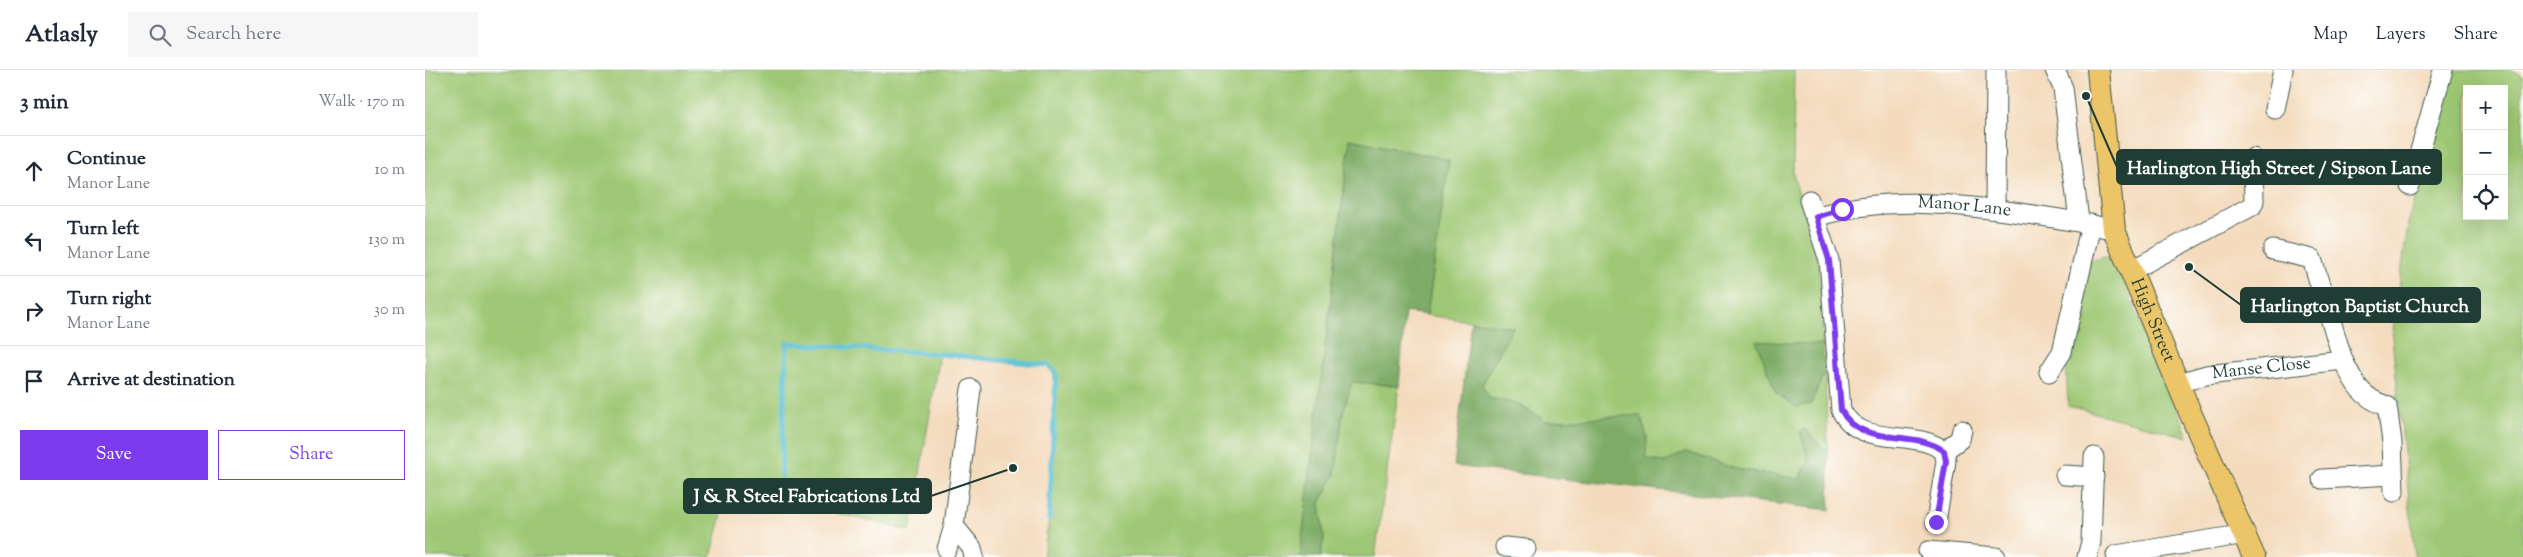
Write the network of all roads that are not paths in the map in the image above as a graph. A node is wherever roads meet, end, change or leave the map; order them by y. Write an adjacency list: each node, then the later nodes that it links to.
1 (1996, 70): 9 (street)
2 (2055, 70): 10 (street)
3 (2097, 70): 11 (main road, High Street)
4 (2283, 70): 6 (street)
5 (2443, 70): 8 (street)
6 (2275, 109)
7 (2253, 158): 13 (street)
8 (2410, 186)
9 (1995, 209): 10 (street, Manor Lane); 19 (street, Manor Lane)
10 (2085, 222): 11 (street, Manor Lane); 15 (street)
11 (2115, 230): 13 (main road, High Street)
12 (2273, 250): 14 (street)
13 (2133, 270): 16 (main road, High Street)
14 (2343, 360): 16 (street, Manse Close); 23 (street)
15 (2049, 372)
16 (2179, 383): 26 (main road, High Street)
17 (971, 389): 25 (street)
18 (1962, 430): 19 (street)
19 (1944, 451): 24 (street)
20 (2094, 456): 22 (street)
21 (2065, 475): 22 (street)
22 (2093, 477): 34 (street)
23 (2322, 479)
24 (1936, 522)
25 (954, 526): 28 (street); 32 (street)
26 (2246, 534): 31 (street); 35 (main road, High Street)
27 (1505, 547): 29 (street)
28 (947, 549)
29 (1526, 549)
30 (1928, 551): 33 (street)
31 (2116, 555)
32 (976, 556)
33 (1996, 557)
34 (2087, 557)
35 (2254, 557)

